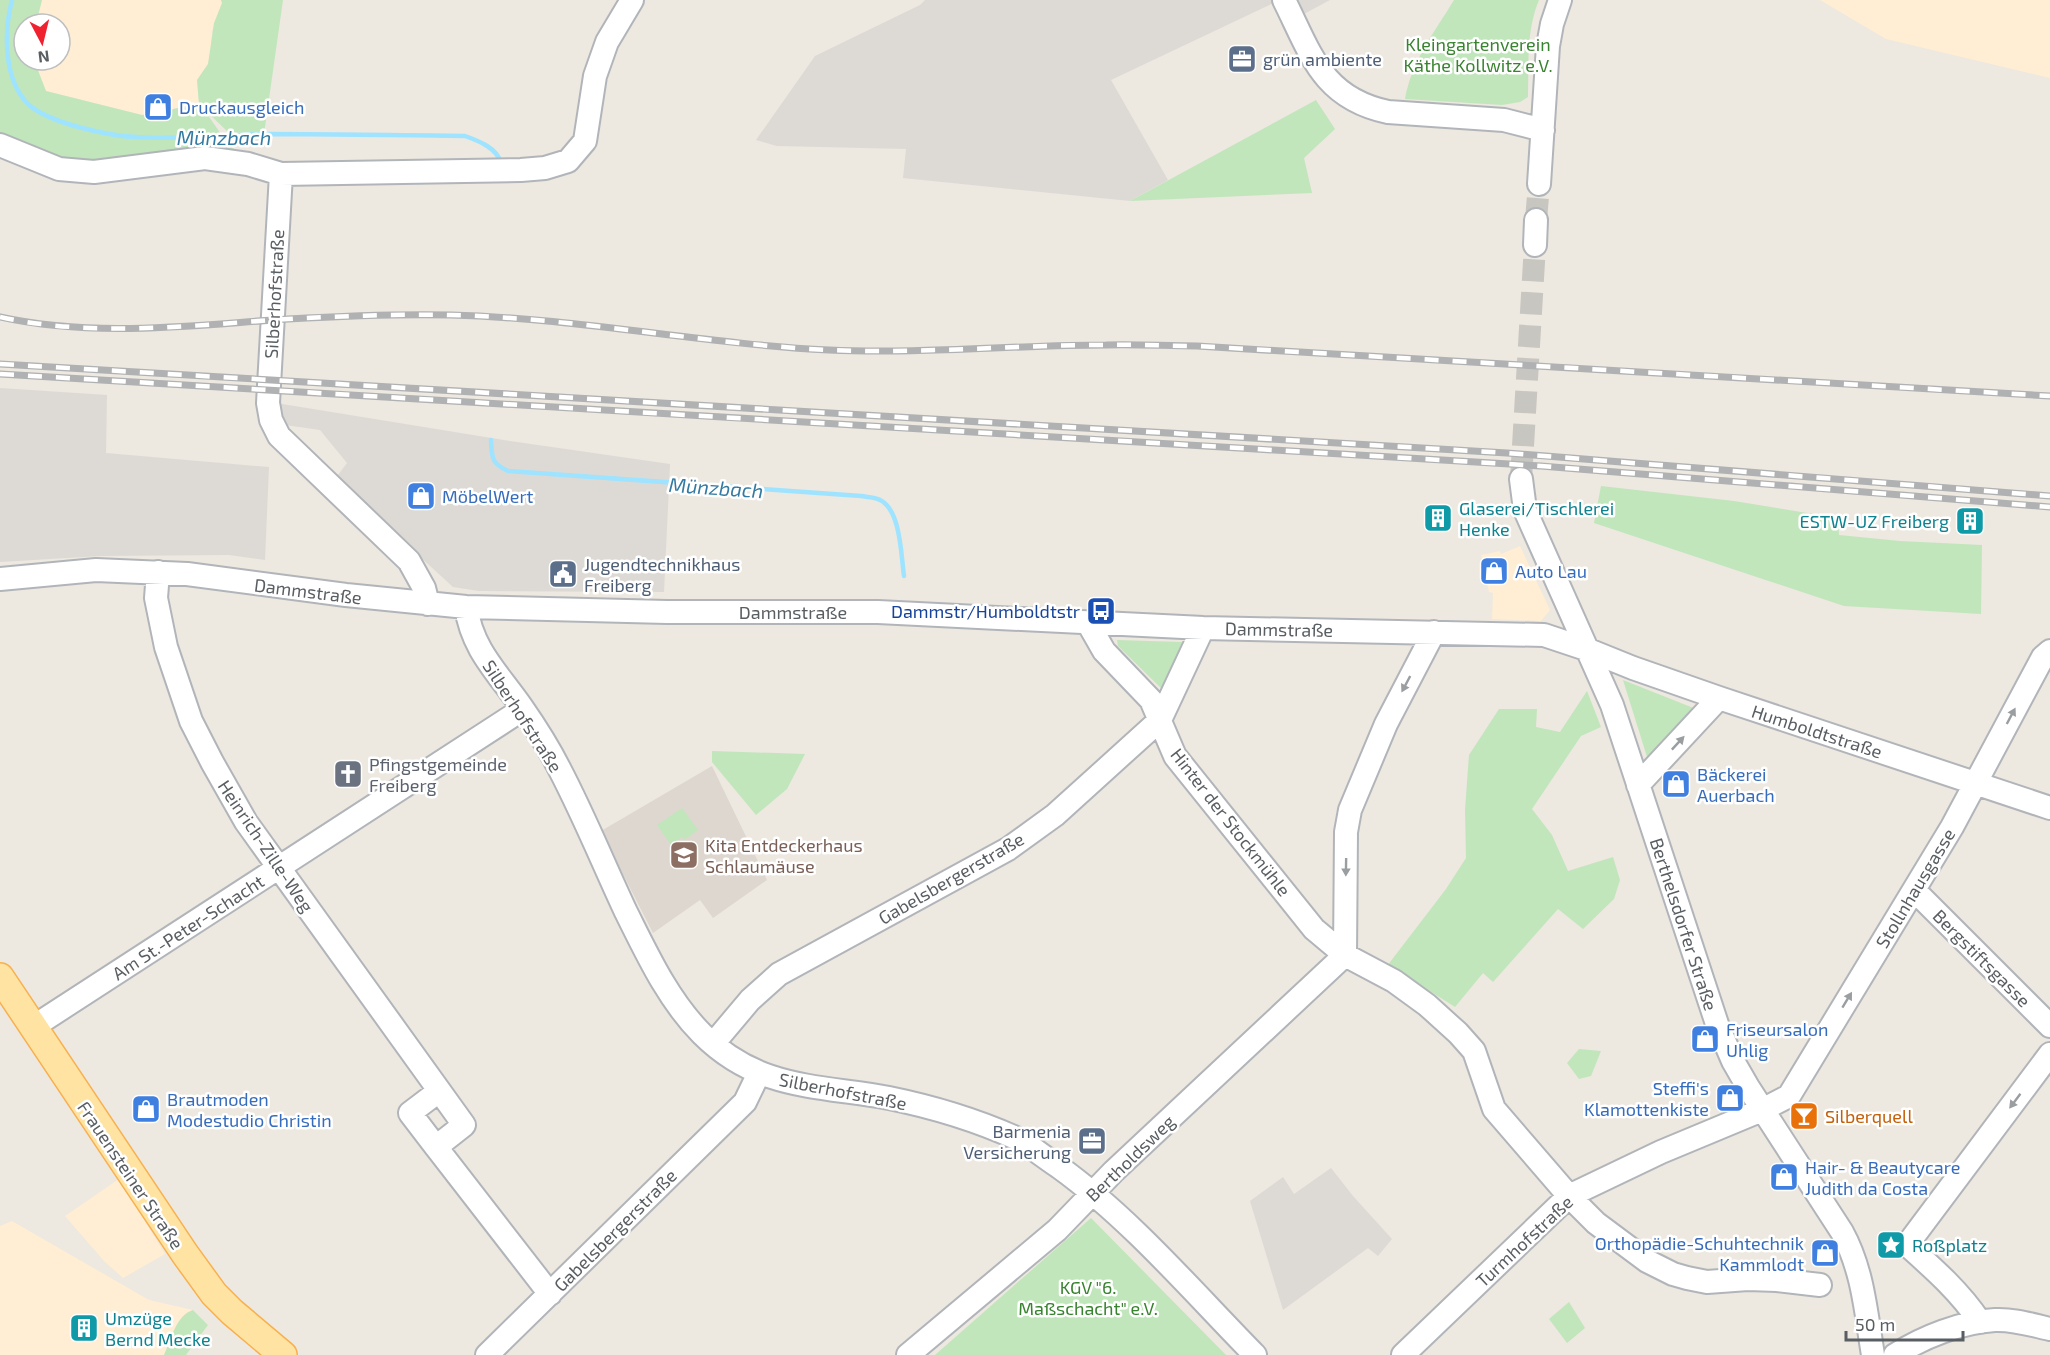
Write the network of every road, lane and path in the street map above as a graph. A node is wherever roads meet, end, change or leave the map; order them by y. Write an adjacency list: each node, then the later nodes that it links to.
1 (632, 0): 6 (street)
2 (1284, 0): 4 (street)
3 (1560, 0): 4 (street)
4 (1542, 130): 7 (street)
5 (0, 145): 6 (street)
6 (281, 174): 13 (street, Silberhofstraße)
7 (1539, 184)
8 (1536, 220): 9 (street)
9 (1534, 245)
10 (1521, 479): 18 (street, Berthelsdorfer Straße)
11 (158, 572): 12 (street, Dammstraße); 13 (street, Dammstraße); 26 (street, Heinrich-Zille-Weg)
12 (0, 579)
13 (428, 604): 14 (street, Dammstraße)
14 (466, 607): 15 (street, Dammstraße); 21 (street, Silberhofstraße)
15 (1088, 622): 16 (street, Dammstraße); 22 (street, Hinter der Stockmühle)
16 (1203, 628): 17 (street, Dammstraße); 22 (street, Gabelsbergerstraße)
17 (1434, 632): 18 (street, Dammstraße); 28 (street, one-way to 28)
18 (1586, 649): 20 (street, Humboldtstraße); 24 (street, Berthelsdorfer Straße)
19 (2050, 651): 23 (street, Stollnhausgasse, one-way to 19)
20 (1719, 698): 23 (street, Humboldtstraße); 24 (street, one-way to 20)
21 (523, 709): 26 (street, Am St.-Peter-Schacht); 32 (street, Silberhofstraße)
22 (1160, 720): 28 (street, Hinter der Stockmühle); 32 (street, Gabelsbergerstraße)
23 (1976, 784): 25 (street, Humboldtstraße); 27 (street, Stollnhausgasse)
24 (1638, 785): 36 (street, Berthelsdorfer Straße)
25 (2050, 808)
26 (278, 869): 31 (street, Am St.-Peter-Schacht); 35 (street, Heinrich-Zille-Weg)
27 (1914, 890): 30 (street, Bergstiftsgasse); 36 (street, Stollnhausgasse, one-way to 27)
28 (1345, 955): 38 (street, Bertholdsweg); 39 (street, Hinter der Stockmühle)
29 (0, 977): 31 (main road, Frauensteiner Straße)
30 (2050, 1026)
31 (33, 1027): 44 (main road, Frauensteiner Straße)
32 (713, 1044): 34 (street, Silberhofstraße)
33 (2050, 1054): 42 (street, one-way to 42)
34 (759, 1073): 38 (street, Silberhofstraße); 41 (street, Gabelsbergerstraße)
35 (439, 1091): 37 (street, Heinrich-Zille-Weg); 37 (street)
36 (1762, 1110): 39 (street, Turmhofstraße); 49 (street, Berthelsdorfer Straße)
37 (436, 1147): 41 (street)
38 (1092, 1193): 46 (street, Bertholdsweg); 47 (street, Silberhofstraße)
39 (1569, 1196): 40 (street, Hinter der Stockmühle); 48 (street, Turmhofstraße)
40 (1820, 1285)
41 (550, 1294): 45 (street, Gabelsbergerstraße)
42 (1980, 1322): 43 (street); 50 (street)
43 (2050, 1329)
44 (283, 1355)
45 (487, 1355)
46 (908, 1355)
47 (1255, 1355)
48 (1403, 1355)
49 (1873, 1355)
50 (1895, 1355)

